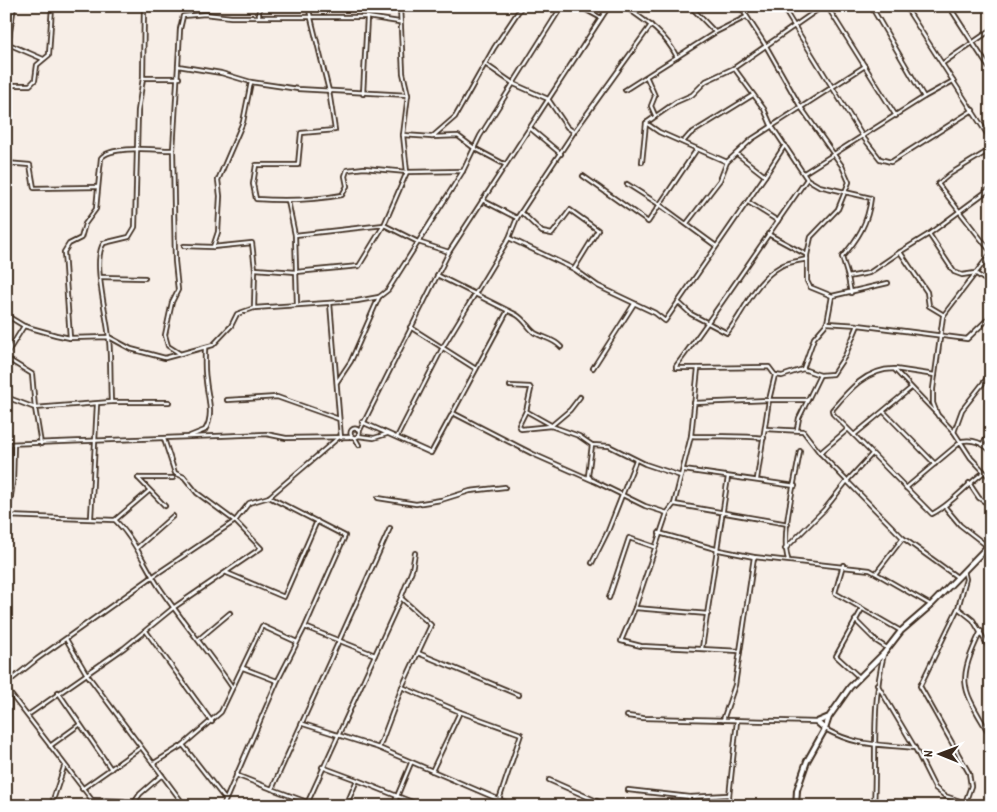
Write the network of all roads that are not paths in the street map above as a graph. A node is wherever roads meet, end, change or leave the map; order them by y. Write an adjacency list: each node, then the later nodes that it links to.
1 (14, 6): 31 (street)
2 (52, 6): 34 (street)
3 (117, 6): 19 (street)
4 (259, 6): 20 (street)
5 (308, 6): 23 (street)
6 (400, 6): 25 (street)
7 (522, 6): 36 (street)
8 (562, 6): 46 (street)
9 (579, 6): 24 (street)
10 (609, 6): 24 (street)
11 (624, 6): 26 (street)
12 (690, 6): 29 (street)
13 (740, 6): 22 (street)
14 (782, 6): 27 (street)
15 (825, 6): 27 (street); 38 (street)
16 (871, 6): 54 (street)
17 (905, 6): 35 (street)
18 (949, 6): 30 (street)
19 (144, 7): 42 (street)
20 (259, 15): 23 (street); 37 (street)
21 (367, 17): 23 (street); 25 (street); 51 (street)
22 (746, 17): 29 (street); 32 (street)
23 (311, 18): 50 (street)
24 (601, 18): 55 (street)
25 (399, 22): 52 (street)
26 (651, 25): 33 (street); 63 (street)
27 (796, 26): 32 (street); 48 (street)
28 (991, 30): 30 (street)
29 (716, 32): 33 (street)
30 (972, 43): 35 (street); 40 (street)
31 (7, 44): 34 (street)
32 (766, 46): 39 (street); 56 (street)
33 (677, 57): 41 (street)
34 (43, 59): 47 (street)
35 (943, 63): 44 (street)
36 (485, 64): 46 (street); 65 (street)
37 (178, 66): 43 (street); 45 (street)
38 (865, 66): 48 (street); 59 (street)
39 (734, 68): 53 (street); 58 (street)
40 (991, 71)
41 (647, 77): 49 (street); 58 (street)
42 (144, 78): 43 (street); 73 (street)
43 (178, 78): 74 (street)
44 (953, 81): 54 (street); 57 (street)
45 (251, 82): 50 (street); 111 (street)
46 (514, 84): 55 (street); 70 (street)
47 (6, 86)
48 (833, 86): 56 (street); 66 (street)
49 (624, 90)
50 (329, 91): 51 (street); 95 (street)
51 (364, 94): 52 (street)
52 (408, 95): 64 (street)
53 (753, 95): 61 (street); 68 (street)
54 (924, 97): 59 (street)
55 (548, 98): 62 (street); 63 (street)
56 (800, 106): 61 (street); 77 (street)
57 (973, 110): 66 (street); 67 (street)
58 (655, 115): 60 (street)
59 (896, 116): 66 (street)
60 (646, 124): 68 (street); 78 (street)
61 (771, 124): 69 (street); 76 (street)
62 (530, 128): 75 (street); 81 (street)
63 (574, 132): 75 (street)
64 (402, 135): 65 (street); 83 (street)
65 (432, 137): 70 (street)
66 (863, 137): 77 (street)
67 (991, 140)
68 (683, 142): 71 (street)
69 (786, 145): 84 (street); 86 (street)
70 (474, 148): 81 (street); 82 (street)
71 (697, 149): 79 (street); 97 (street)
72 (991, 149): 98 (street)
73 (136, 150): 74 (street); 89 (street); 122 (street)
74 (174, 150): 153 (street)
75 (561, 154): 99 (street)
76 (737, 154): 79 (street); 86 (street)
77 (833, 156): 84 (street); 92 (street)
78 (642, 162)
79 (727, 162): 102 (street)
80 (6, 163): 89 (street)
81 (504, 164): 94 (street)
82 (463, 171): 83 (street); 108 (street)
83 (407, 172): 95 (street); 103 (street)
84 (804, 173): 87 (street)
85 (583, 176): 97 (street)
86 (765, 176): 96 (street)
87 (808, 179): 92 (street); 101 (street)
88 (627, 184): 97 (street)
89 (97, 187): 149 (street)
90 (991, 188): 91 (street)
91 (987, 190): 93 (street); 98 (street)
92 (844, 192): 115 (street); 123 (street)
93 (991, 196)
94 (482, 200): 100 (street); 112 (street)
95 (288, 201): 106 (street)
96 (748, 202): 101 (street); 110 (street)
97 (660, 204): 102 (street)
98 (960, 210): 105 (street); 114 (street)
99 (521, 212): 100 (street); 118 (street)
100 (517, 218): 107 (street)
101 (778, 221): 104 (street)
102 (687, 223): 110 (street)
103 (384, 226): 106 (street); 108 (street); 119 (street)
104 (768, 234): 115 (street); 140 (street)
105 (929, 234): 113 (street); 120 (street)
106 (294, 235): 119 (street)
107 (509, 238): 118 (street); 128 (street)
108 (418, 242): 112 (street); 130 (street)
109 (184, 246): 111 (street)
110 (716, 246): 131 (street)
111 (213, 247): 117 (street)
112 (449, 252): 121 (street)
113 (900, 252): 123 (street); 138 (street)
114 (991, 253): 120 (street)
115 (807, 254): 116 (street)
116 (808, 260): 129 (street); 140 (street)
117 (256, 269): 119 (street); 135 (street)
118 (574, 269): 133 (street)
119 (296, 272): 134 (street)
120 (975, 273): 126 (street); 138 (street)
121 (437, 275): 128 (street); 145 (street)
122 (100, 277): 124 (street); 148 (street)
123 (848, 277): 127 (street)
124 (145, 278)
125 (888, 283): 127 (street)
126 (991, 284)
127 (852, 293): 129 (street)
128 (476, 295): 136 (street); 151 (street)
129 (832, 296): 142 (street)
130 (379, 297): 132 (street); 164 (street)
131 (678, 302): 133 (street); 140 (street)
132 (330, 303): 134 (street); 164 (street)
133 (634, 304): 155 (street)
134 (297, 305): 135 (street)
135 (254, 308): 150 (street)
136 (507, 312): 152 (street); 157 (street)
137 (6, 314): 144 (street)
138 (944, 315): 147 (street)
139 (991, 316): 141 (street)
140 (709, 322): 156 (street)
141 (986, 322): 146 (street); 147 (street)
142 (827, 323): 143 (street); 158 (street)
143 (858, 325): 147 (street); 162 (street)
144 (24, 326): 149 (street); 154 (street)
145 (410, 327): 151 (street); 182 (street)
146 (991, 327)
147 (938, 336): 163 (street)
148 (109, 337): 149 (street); 153 (street); 172 (street)
149 (70, 338)
150 (205, 347): 153 (street); 194 (street)
151 (443, 347): 157 (street); 198 (street)
152 (561, 348)
153 (180, 354)
154 (6, 356): 176 (street)
155 (593, 368)
156 (698, 368): 161 (street); 174 (street)
157 (476, 369): 177 (street)
158 (803, 369): 161 (street); 162 (street)
159 (894, 369): 163 (street); 166 (street); 187 (street)
160 (991, 373): 189 (street)
161 (775, 375): 170 (street)
162 (820, 375): 171 (street)
163 (935, 375): 180 (street)
164 (338, 382): 181 (street)
165 (510, 386): 178 (street)
166 (911, 388): 179 (street); 180 (street)
167 (580, 396): 183 (street)
168 (6, 397): 176 (street)
169 (227, 400): 181 (street)
170 (769, 400): 171 (street); 174 (street); 185 (street)
171 (808, 400): 186 (street)
172 (111, 402): 173 (street); 175 (street)
173 (169, 402)
174 (694, 402): 196 (street)
175 (97, 404): 176 (street); 204 (street)
176 (34, 408): 207 (street)
177 (453, 412): 198 (street); 223 (street)
178 (526, 412): 183 (street); 183 (street)
179 (884, 412): 193 (street); 215 (street)
180 (939, 418): 189 (street)
181 (339, 419): 199 (street)
182 (362, 422): 184 (street); 188 (street); 191 (street)
183 (552, 426): 209 (street)
184 (355, 428): 188 (street); 190 (street)
185 (766, 429): 186 (street); 200 (street)
186 (797, 429): 212 (street)
187 (847, 430): 193 (street); 212 (street)
188 (359, 432): 195 (street)
189 (954, 432): 202 (street)
190 (350, 433): 197 (street); 199 (street)
191 (388, 434): 195 (street); 198 (street)
192 (991, 434): 205 (street)
193 (854, 435): 213 (street)
194 (188, 436): 199 (street); 201 (street)
195 (358, 436): 197 (street)
196 (691, 436): 200 (street); 216 (street)
197 (353, 437): 199 (street); 208 (street)
198 (397, 437)
199 (341, 438): 231 (street)
200 (764, 438): 221 (street)
201 (164, 439): 204 (street); 243 (street)
202 (962, 441): 205 (street); 215 (street); 217 (street)
203 (6, 442): 206 (street)
204 (95, 442): 207 (street); 241 (street)
205 (982, 443): 211 (street)
206 (14, 444): 207 (street); 239 (street)
207 (42, 444)
208 (359, 444)
209 (592, 445): 214 (street); 223 (street)
210 (800, 451): 226 (street)
211 (991, 451)
212 (820, 453): 224 (street)
213 (872, 454): 224 (street); 228 (street)
214 (636, 460): 218 (street); 230 (street)
215 (935, 464): 228 (street)
216 (684, 470): 218 (street); 219 (street)
217 (983, 473): 222 (street); 225 (street)
218 (681, 476): 233 (street)
219 (728, 477): 221 (street); 238 (street)
220 (173, 478): 229 (street)
221 (757, 479): 226 (street)
222 (991, 479)
223 (594, 481): 230 (street)
224 (847, 481): 249 (street); 254 (street)
225 (969, 484): 235 (street); 236 (street)
226 (795, 486): 245 (street)
227 (505, 487): 232 (street)
228 (906, 488): 236 (street)
229 (149, 491): 234 (street); 242 (street)
230 (622, 494): 237 (street); 259 (street)
231 (269, 497): 243 (street); 244 (street)
232 (378, 498)
233 (674, 504): 237 (street); 238 (street)
234 (164, 506)
235 (991, 506)
236 (945, 507): 251 (street)
237 (667, 513): 248 (street)
238 (724, 513): 245 (street); 255 (street)
239 (8, 516): 241 (street); 247 (street)
240 (173, 516): 252 (street)
241 (91, 518): 242 (street)
242 (115, 520): 252 (street)
243 (236, 521): 263 (street); 265 (street)
244 (317, 521): 263 (street); 278 (street)
245 (788, 524): 254 (street)
246 (390, 528): 284 (street)
247 (6, 532)
248 (660, 534): 253 (street); 255 (street)
249 (903, 538): 264 (street); 266 (street)
250 (991, 543): 251 (street)
251 (987, 546): 261 (street)
252 (138, 547): 265 (street)
253 (655, 547): 268 (street); 272 (street)
254 (785, 549): 258 (street)
255 (719, 550): 257 (street); 276 (street)
256 (415, 553): 267 (street)
257 (754, 557): 258 (street); 288 (street)
258 (788, 559): 260 (street)
259 (592, 563)
260 (843, 565): 264 (street); 274 (street)
261 (964, 569): 266 (street); 273 (street)
262 (6, 572): 269 (street)
263 (227, 573): 271 (street)
264 (876, 573): 270 (street)
265 (152, 577): 271 (street); 282 (street)
266 (957, 577): 270 (street)
267 (400, 598): 290 (street); 292 (street)
268 (610, 598)
269 (6, 600)
270 (931, 605): 280 (street)
271 (173, 608): 279 (street); 283 (street)
272 (635, 608): 276 (street); 286 (street)
273 (958, 608): 281 (street); 345 (street)
274 (862, 609): 277 (street); 280 (street)
275 (230, 613): 283 (street)
276 (708, 614): 286 (street)
277 (855, 620): 287 (street); 295 (street)
278 (305, 627): 284 (street); 285 (street)
279 (146, 631): 294 (street); 310 (street)
280 (901, 631): 287 (street)
281 (981, 631): 289 (street); 317 (street)
282 (66, 638): 294 (street); 298 (street)
283 (199, 639): 299 (street)
284 (340, 640): 292 (street); 314 (street)
285 (297, 642): 293 (street); 296 (street)
286 (702, 648): 288 (street)
287 (887, 648): 291 (street)
288 (740, 650): 308 (street)
289 (991, 651)
290 (418, 653): 300 (street); 303 (street)
291 (884, 653): 295 (street); 297 (street)
292 (375, 655): 316 (street)
293 (243, 668): 296 (street); 299 (street)
294 (86, 673): 302 (street); 321 (street)
295 (859, 677): 307 (street)
296 (277, 682): 332 (street)
297 (877, 684): 320 (street); 323 (street)
298 (6, 685): 301 (street)
299 (232, 687): 310 (street)
300 (402, 688): 304 (street); 322 (street)
301 (9, 692): 305 (street); 312 (street)
302 (58, 692): 305 (street); 313 (street)
303 (519, 695)
304 (460, 712): 329 (street); 343 (street)
305 (28, 715): 319 (street)
306 (627, 716): 308 (street)
307 (829, 717): 311 (street); 315 (street)
308 (723, 720): 309 (street)
309 (736, 721): 311 (street); 338 (street)
310 (212, 722): 318 (street)
311 (818, 722): 315 (street)
312 (7, 724): 330 (street)
313 (79, 724): 319 (street); 328 (street)
314 (303, 724): 316 (street); 336 (street)
315 (825, 729): 320 (street); 359 (street)
316 (338, 735): 322 (street); 327 (street)
317 (991, 737)
318 (183, 745): 324 (street); 341 (street)
319 (50, 746): 326 (street)
320 (873, 746): 323 (street); 360 (street)
321 (140, 748): 324 (street); 328 (street)
322 (379, 748): 325 (street)
323 (915, 748): 345 (street)
324 (154, 762): 331 (street)
325 (412, 763): 329 (street); 339 (street)
326 (64, 767): 335 (street); 346 (street)
327 (322, 767): 333 (street); 344 (street)
328 (111, 770): 335 (street)
329 (432, 772): 343 (street)
330 (8, 775)
331 (162, 775): 348 (street); 349 (street)
332 (236, 775): 336 (street); 341 (street)
333 (357, 780): 339 (street); 351 (street)
334 (549, 780): 356 (street)
335 (82, 788): 342 (street)
336 (272, 789): 344 (street)
337 (628, 790): 340 (street)
338 (728, 795): 340 (street); 358 (street)
339 (397, 796): 352 (street); 353 (street)
340 (690, 797): 357 (street)
341 (225, 799): 350 (street)
342 (92, 800): 347 (street); 348 (street)
343 (499, 801): 354 (street); 355 (street)
344 (307, 804)
345 (965, 804): 361 (street)
346 (52, 806)
347 (90, 806)
348 (133, 806)
349 (185, 806)
350 (223, 806)
351 (346, 806)
352 (393, 806)
353 (422, 806)
354 (496, 806)
355 (514, 806)
356 (608, 806)
357 (688, 806)
358 (728, 806)
359 (796, 806)
360 (874, 806)
361 (975, 806)

